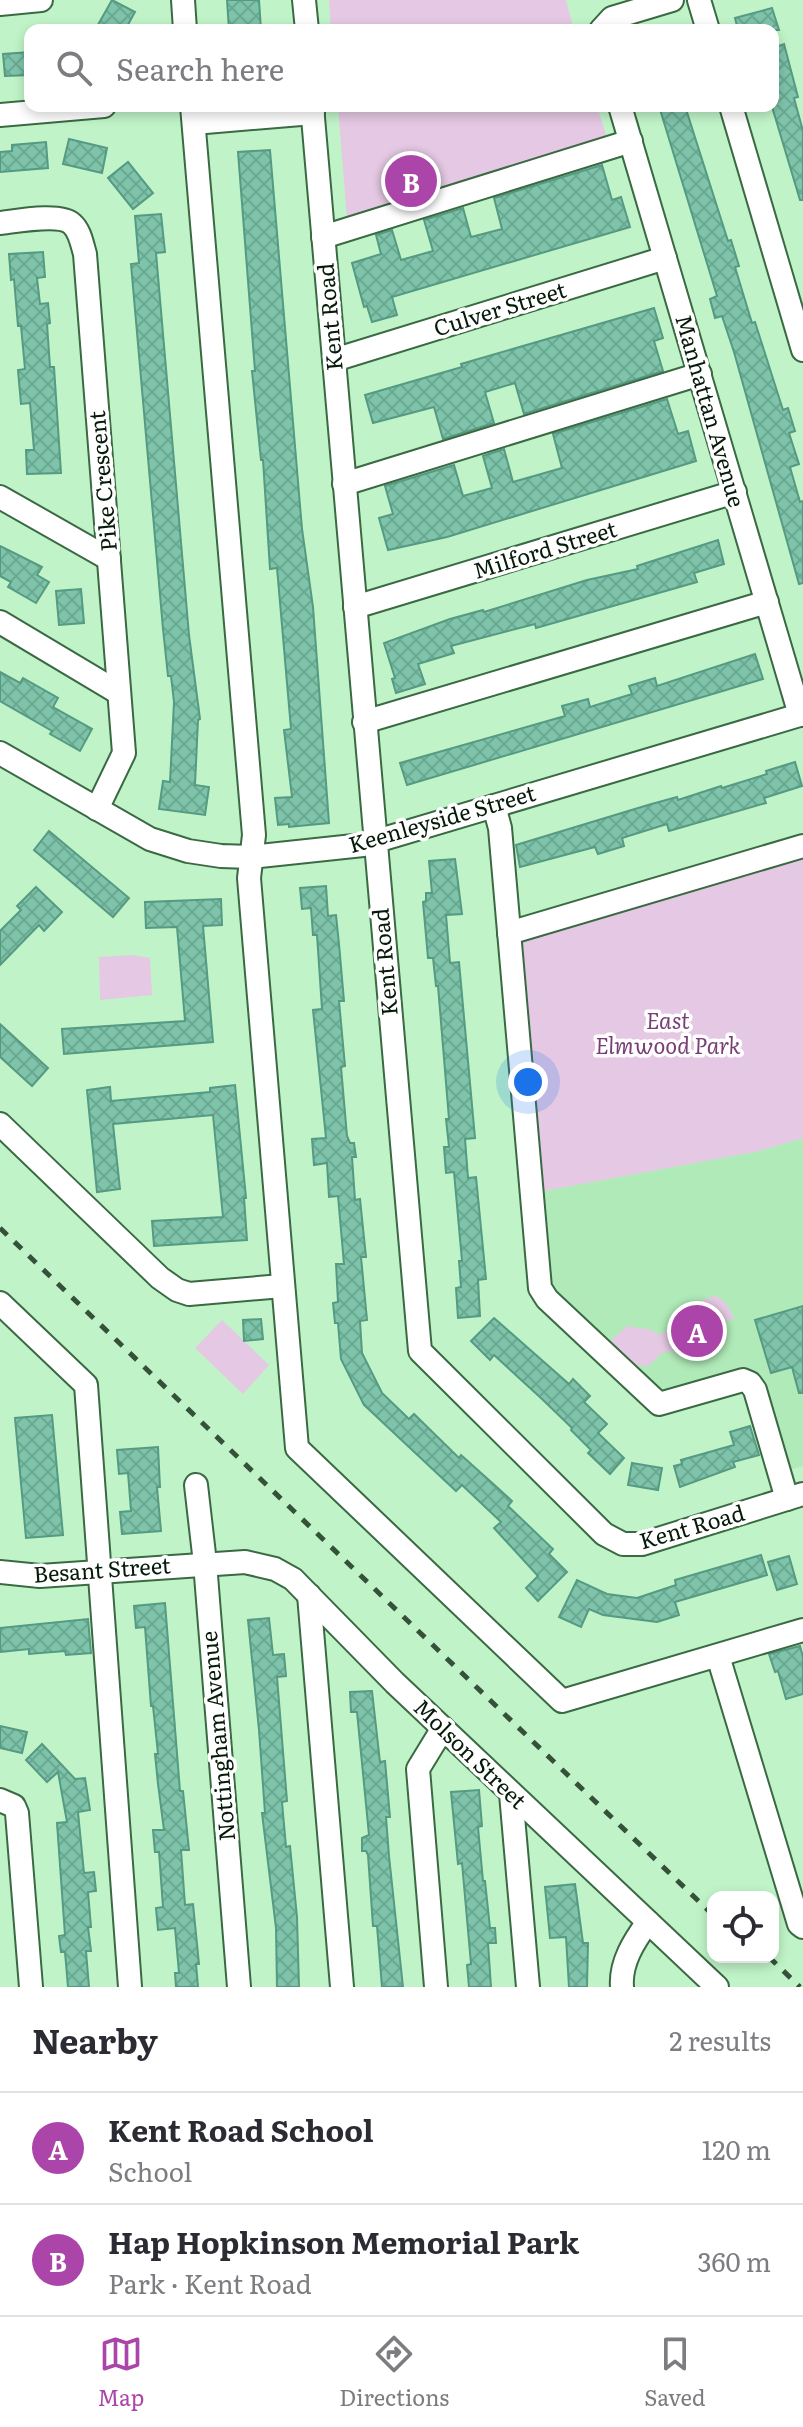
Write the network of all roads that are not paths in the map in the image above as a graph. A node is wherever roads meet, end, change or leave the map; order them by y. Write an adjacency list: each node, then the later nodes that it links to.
1 (41, 0): 6 (street)
2 (183, 0): 7 (street)
3 (304, 0): 8 (street)
4 (672, 0): 9 (street)
5 (699, 0): 10 (street)
6 (0, 4)
7 (185, 24)
8 (306, 24)
9 (607, 24)
10 (706, 24)
11 (35, 112): 17 (street)
12 (241, 112): 16 (street)
13 (312, 112): 20 (street, Kent Road)
14 (622, 112): 18 (street, Manhattan Avenue)
15 (733, 112): 22 (street)
16 (193, 114): 40 (street)
17 (0, 115)
18 (631, 141): 20 (street); 21 (street, Manhattan Avenue)
19 (0, 223): 28 (street, Pike Crescent)
20 (323, 237): 23 (street, Kent Road)
21 (665, 258): 23 (street, Culver Street); 24 (street, Manhattan Avenue)
22 (803, 350)
23 (334, 360): 25 (street, Kent Road)
24 (700, 374): 25 (street); 26 (street, Manhattan Avenue)
25 (344, 484): 30 (street, Kent Road)
26 (735, 492): 29 (street, Manhattan Avenue); 30 (street, Milford Street)
27 (0, 497): 28 (street)
28 (109, 559): 32 (street, Pike Crescent)
29 (767, 602): 33 (street, Manhattan Avenue); 34 (street)
30 (355, 607): 34 (street, Kent Road)
31 (0, 622): 32 (street)
32 (119, 693): 37 (street, Pike Crescent)
33 (802, 715): 36 (street, Keenleyside Street)
34 (364, 722): 38 (street, Kent Road)
35 (0, 753): 37 (street, Keenleyside Street)
36 (494, 806): 38 (street, Keenleyside Street); 41 (street)
37 (97, 809): 40 (street, Keenleyside Street)
38 (375, 842): 40 (street, Keenleyside Street); 46 (street, Kent Road)
39 (803, 846): 41 (street)
40 (251, 857): 43 (street)
41 (509, 933): 46 (street)
42 (0, 1124): 43 (street)
43 (282, 1286): 52 (street)
44 (0, 1303): 49 (street)
45 (196, 1485): 47 (street, Nottingham Avenue)
46 (795, 1497)
47 (205, 1563): 49 (street, Besant Street); 50 (street, Molson Street); 60 (street, Nottingham Avenue)
48 (0, 1572): 49 (street, Besant Street)
49 (98, 1572): 59 (street)
50 (309, 1595): 53 (street, Molson Street); 61 (street)
51 (803, 1630): 52 (street)
52 (718, 1656): 57 (street)
53 (443, 1728): 54 (street, Molson Street); 62 (street)
54 (511, 1794): 56 (street, Molson Street); 63 (street)
55 (0, 1800): 58 (street)
56 (648, 1922): 64 (street); 65 (street, Molson Street)
57 (803, 1927)
58 (31, 1987)
59 (130, 1987)
60 (239, 1987)
61 (342, 1987)
62 (436, 1987)
63 (528, 1987)
64 (622, 1987)
65 (717, 1987)

